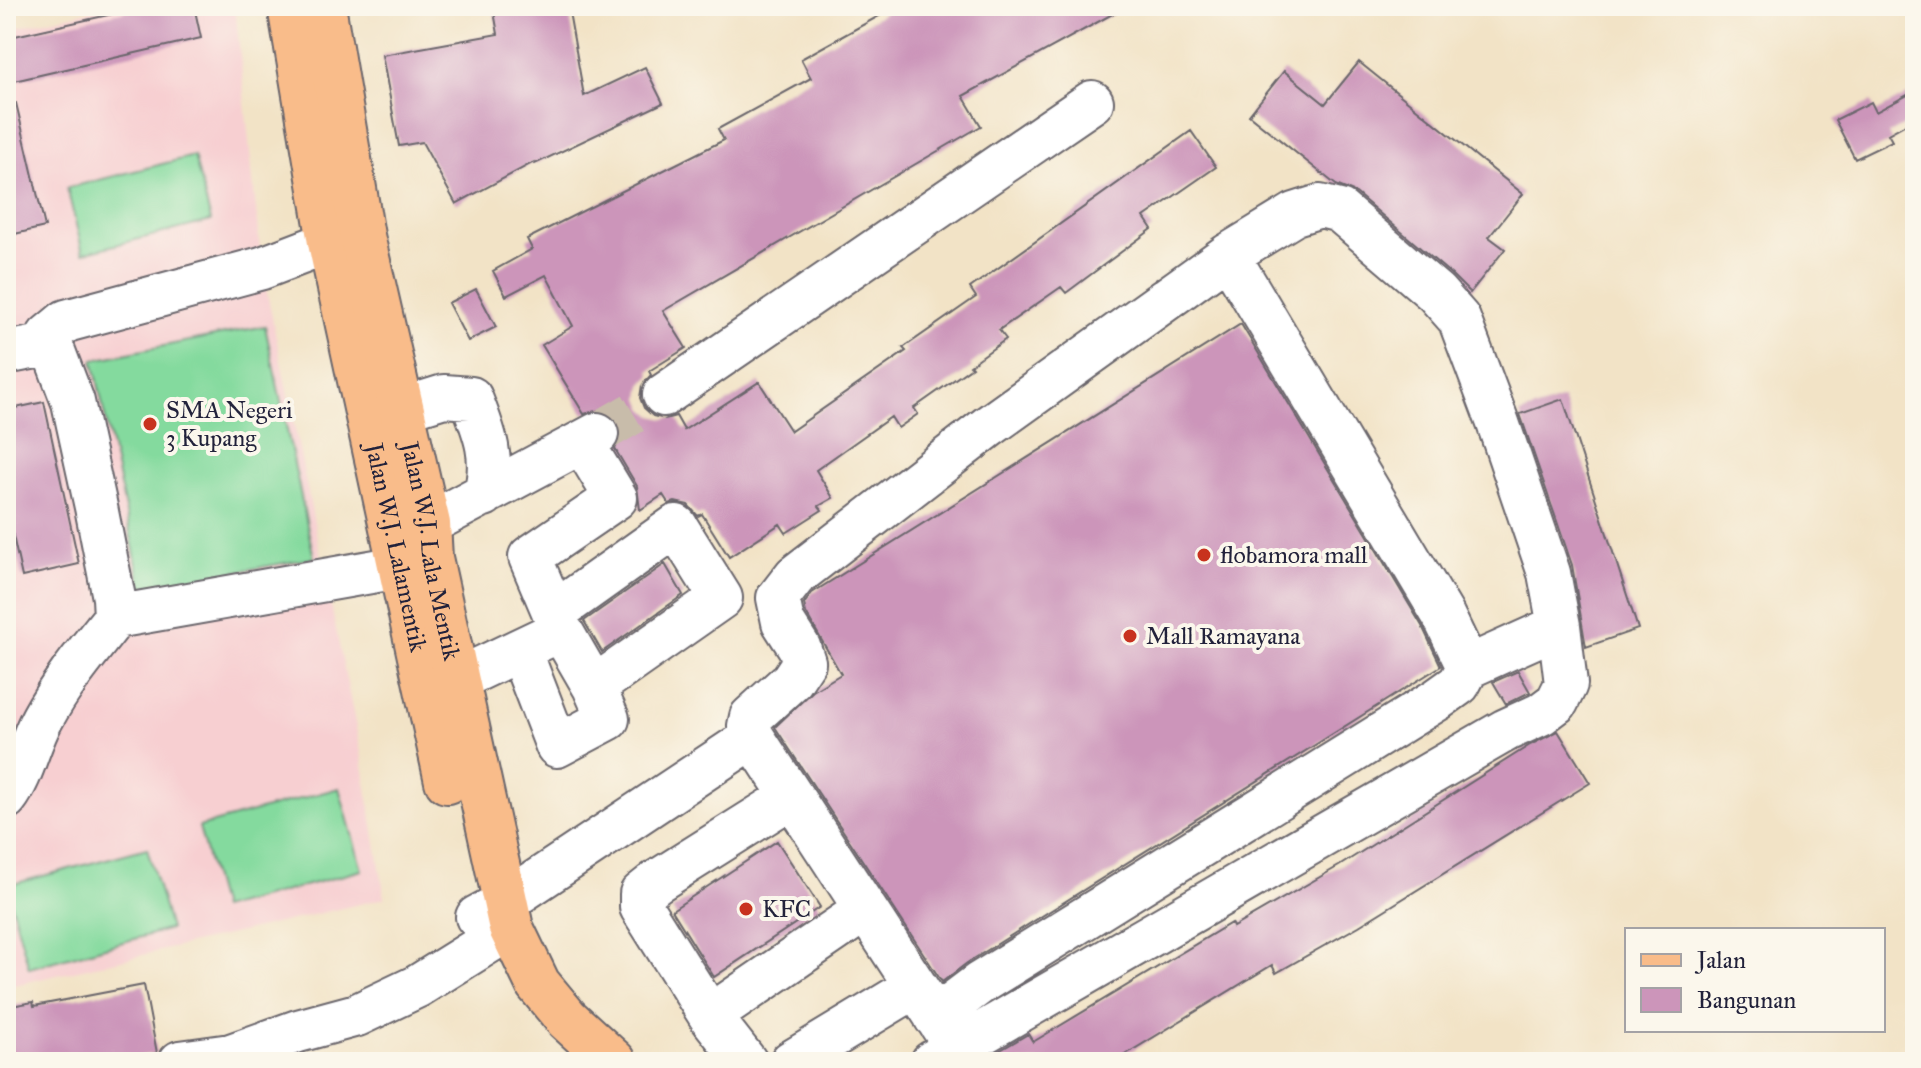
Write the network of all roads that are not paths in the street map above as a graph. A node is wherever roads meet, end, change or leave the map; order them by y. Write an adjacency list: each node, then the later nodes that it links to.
1 (290, 6): 4 (main road, Jalan W.J. Lalamentik)
2 (323, 6): 4 (main road, Jalan W.J. Lala Mentik)
3 (1092, 102): 8 (lane)
4 (346, 239): 6 (lane); 9 (main road, Jalan W.J. Lala Mentik); 11 (main road, Jalan W.J. Lalamentik)
5 (1228, 255): 14 (lane); 16 (lane); 19 (lane)
6 (48, 336): 7 (lane); 12 (lane)
7 (6, 353)
8 (664, 395)
9 (402, 409): 10 (lane); 11 (main road, Jalan W.J. Lala Mentik)
10 (484, 495): 11 (lane); 13 (lane)
11 (413, 546): 12 (lane); 17 (main road, Jalan W.J. Lala Mentik); 23 (main road, Jalan W.J. Lalamentik)
12 (115, 617): 21 (lane)
13 (557, 621): 15 (lane); 18 (lane); 18 (lane)
14 (1559, 626): 16 (lane); 25 (lane)
15 (520, 650): 17 (lane); 18 (lane)
16 (1468, 667): 25 (lane)
17 (456, 680): 23 (main road, Jalan W.J. Lala Mentik)
18 (594, 687)
19 (753, 737): 20 (lane); 23 (lane)
20 (791, 797): 22 (lane); 24 (lane)
21 (6, 798)
22 (865, 910): 24 (lane); 25 (lane)
23 (495, 923): 26 (lane); 27 (main road, Jalan W.J. Lalamentik); 28 (main road, Jalan W.J. Lala Mentik)
24 (710, 1016): 29 (lane)
25 (934, 1028): 30 (lane)
26 (180, 1062)
27 (573, 1062)
28 (614, 1062)
29 (746, 1062)
30 (791, 1062)

